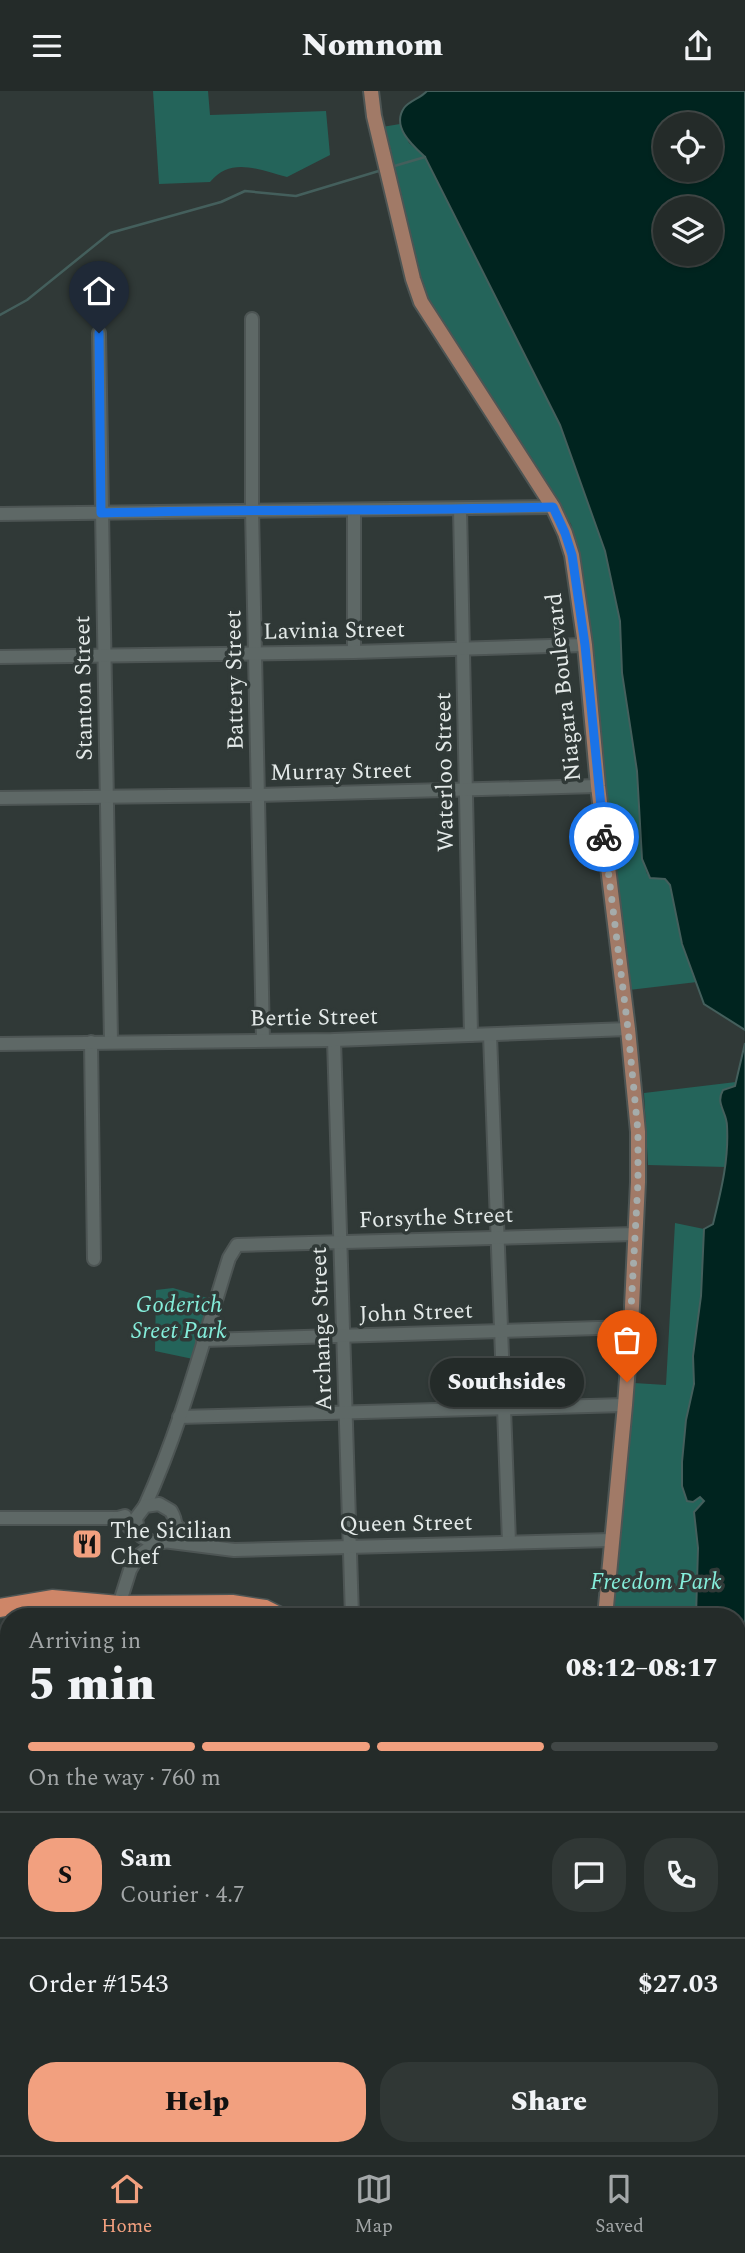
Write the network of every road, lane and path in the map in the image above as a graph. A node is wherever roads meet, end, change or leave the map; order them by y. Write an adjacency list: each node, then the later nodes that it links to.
1 (371, 91): 4 (main road, Niagara Boulevard)
2 (252, 319): 6 (street, Battery Street)
3 (99, 333): 8 (street, Stanton Street)
4 (553, 507): 5 (street); 10 (main road, Niagara Boulevard)
5 (460, 509): 7 (street); 11 (street, Waterloo Street)
6 (252, 510): 7 (street); 8 (street); 13 (street, Battery Street)
7 (354, 511): 12 (street)
8 (101, 513): 9 (street); 14 (street, Stanton Street)
9 (0, 514)
10 (585, 645): 11 (street, Lavinia Street); 16 (main road, Niagara Boulevard)
11 (463, 648): 12 (street, Lavinia Street); 17 (street, Waterloo Street)
12 (354, 652): 13 (street, Lavinia Street)
13 (255, 653): 14 (street, Lavinia Street); 18 (street, Battery Street)
14 (104, 655): 15 (street, Lavinia Street); 19 (street, Stanton Street)
15 (0, 657)
16 (598, 786): 17 (street, Murray Street); 21 (main road, Niagara Boulevard)
17 (466, 790): 18 (street, Murray Street); 23 (street, Waterloo Street)
18 (258, 795): 19 (street, Murray Street); 25 (street, Battery Street)
19 (107, 797): 20 (street, Murray Street); 27 (street, Stanton Street)
20 (0, 799)
21 (628, 1029): 22 (street, Bertie Street); 29 (main road, Niagara Boulevard)
22 (490, 1034): 23 (street, Bertie Street); 30 (street)
23 (471, 1035): 24 (street, Bertie Street)
24 (334, 1039): 25 (street, Bertie Street); 31 (street, Archange Street)
25 (263, 1040): 27 (street, Bertie Street)
26 (91, 1042): 27 (street, Bertie Street); 28 (street, Bertie Street); 32 (street)
27 (111, 1042)
28 (0, 1044)
29 (635, 1234): 30 (street, Forsythe Street); 33 (main road, Niagara Boulevard)
30 (499, 1237): 31 (street, Forsythe Street); 34 (street)
31 (341, 1241): 35 (street, Archange Street); 36 (street, Forsythe Street)
32 (94, 1259)
33 (631, 1327): 34 (street, John Street); 37 (main road, Niagara Boulevard)
34 (502, 1332): 35 (street, John Street); 38 (street)
35 (343, 1337): 36 (street, John Street); 39 (street, Archange Street)
36 (203, 1340): 40 (street)
37 (625, 1405): 38 (street); 48 (main road, Niagara Boulevard)
38 (505, 1408): 39 (street); 50 (street)
39 (345, 1413): 40 (street); 52 (street, Archange Street)
40 (179, 1417): 41 (street)
41 (159, 1477): 42 (street); 43 (street)
42 (166, 1506): 43 (street); 46 (street)
43 (142, 1509): 45 (street); 47 (street)
44 (0, 1518): 45 (street)
45 (118, 1518): 47 (street)
46 (175, 1525): 49 (street); 51 (street)
47 (139, 1534): 49 (street); 53 (street)
48 (611, 1540): 50 (street, Queen Street); 58 (main road, Niagara Boulevard)
49 (160, 1542): 51 (street, Queen Street); 53 (street)
50 (509, 1542): 52 (street, Queen Street)
51 (203, 1546): 52 (street, Queen Street)
52 (349, 1546): 57 (street, Archange Street)
53 (138, 1556): 54 (street)
54 (119, 1605): 55 (highway); 56 (highway)
55 (0, 1608)
56 (260, 1608)
57 (352, 1608)
58 (606, 1608)

